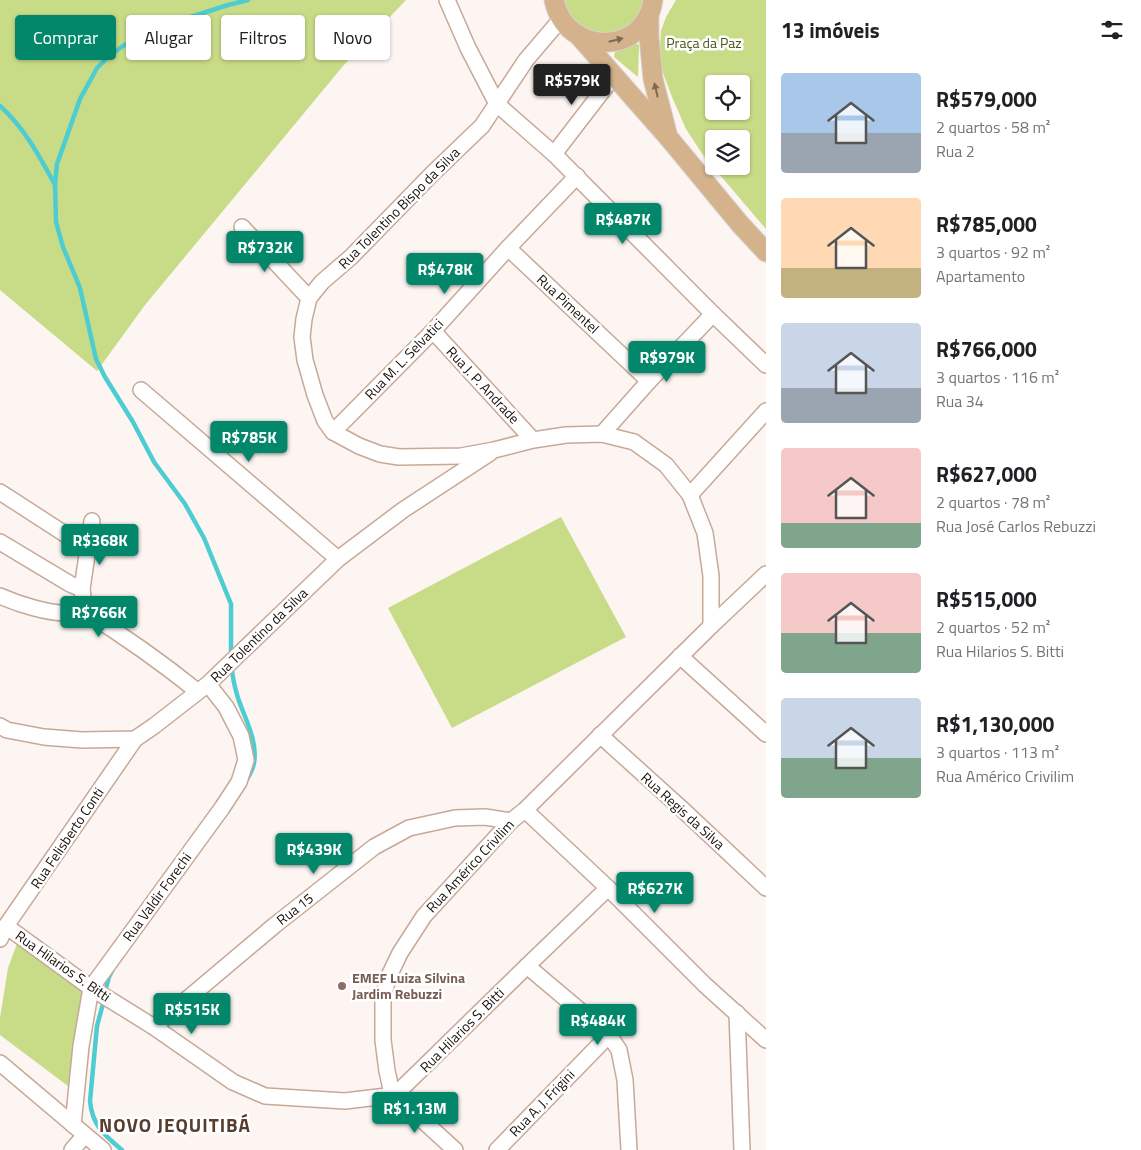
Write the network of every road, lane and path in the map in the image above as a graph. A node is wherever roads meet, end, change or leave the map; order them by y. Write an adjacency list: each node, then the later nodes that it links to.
1 (447, 0): 6 (street)
2 (653, 5): 4 (main road, one-way to 2); 7 (main road, one-way to 2)
3 (555, 7): 4 (main road); 6 (street, Rua Tolentino Bispo da Silva)
4 (579, 36): 5 (main road)
5 (614, 76): 7 (main road); 8 (street)
6 (497, 104): 8 (street); 13 (street, Rua Tolentino Bispo da Silva)
7 (668, 137): 12 (main road)
8 (554, 154): 9 (street)
9 (577, 176): 11 (street, Rua M. L. Selvatici); 14 (street)
10 (242, 227): 13 (street)
11 (508, 248): 15 (street, Rua M. L. Selvatici); 17 (street, Rua Pimentel)
12 (766, 252)
13 (309, 298): 20 (street, Rua Tolentino Bispo da Silva)
14 (713, 314): 16 (street); 17 (street)
15 (433, 331): 20 (street, Rua M. L. Selvatici); 22 (street, Rua J. P. Andrade)
16 (766, 365)
17 (649, 381): 21 (street)
18 (141, 390): 29 (street)
19 (766, 411): 25 (street)
20 (333, 432): 23 (street)
21 (602, 434): 22 (street); 25 (street)
22 (533, 440): 23 (street)
23 (494, 450): 29 (street, Rua Tolentino da Silva)
24 (0, 492): 28 (street)
25 (690, 495): 34 (street)
26 (92, 521): 28 (street)
27 (0, 542): 31 (street)
28 (88, 549): 31 (street)
29 (338, 560): 36 (street, Rua Tolentino da Silva)
30 (766, 574): 34 (street, Rua Américo Crivilim)
31 (82, 589): 33 (street)
32 (0, 596): 33 (street)
33 (84, 611): 36 (street, Rua Valdir Forechi)
34 (711, 626): 35 (street, Rua Américo Crivilim)
35 (680, 656): 37 (street); 39 (street, Rua Américo Crivilim)
36 (203, 687): 40 (street, Rua Tolentino da Silva); 47 (street, Rua Valdir Forechi)
37 (764, 728)
38 (2, 732): 40 (street, Rua Tolentino da Silva)
39 (600, 735): 41 (street, Rua Américo Crivilim); 44 (street, Rua Regis da Silva)
40 (134, 738): 45 (street, Rua Felisberto Conti)
41 (525, 810): 42 (street, Rua Américo Crivilim); 43 (street)
42 (511, 821): 49 (street, Rua 15); 53 (street, Rua Américo Crivilim)
43 (608, 888): 46 (street, Rua Hilarios S. Bitti); 48 (street)
44 (766, 888)
45 (3, 933): 47 (street, Rua Hilarios S. Bitti)
46 (527, 966): 50 (street); 53 (street, Rua Hilarios S. Bitti)
47 (91, 988): 49 (street, Rua Hilarios S. Bitti); 54 (street, Rua Valdir Forechi)
48 (737, 1013): 51 (street); 60 (street)
49 (154, 1027): 53 (street, Rua Hilarios S. Bitti)
50 (609, 1035): 58 (street, Rua A. J. Frigini); 59 (street)
51 (766, 1040)
52 (0, 1063): 54 (street)
53 (395, 1096): 57 (street, Rua Américo Crivilim)
54 (79, 1130): 55 (street); 56 (street)
55 (72, 1150)
56 (103, 1150)
57 (455, 1150)
58 (497, 1150)
59 (629, 1150)
60 (742, 1150)

